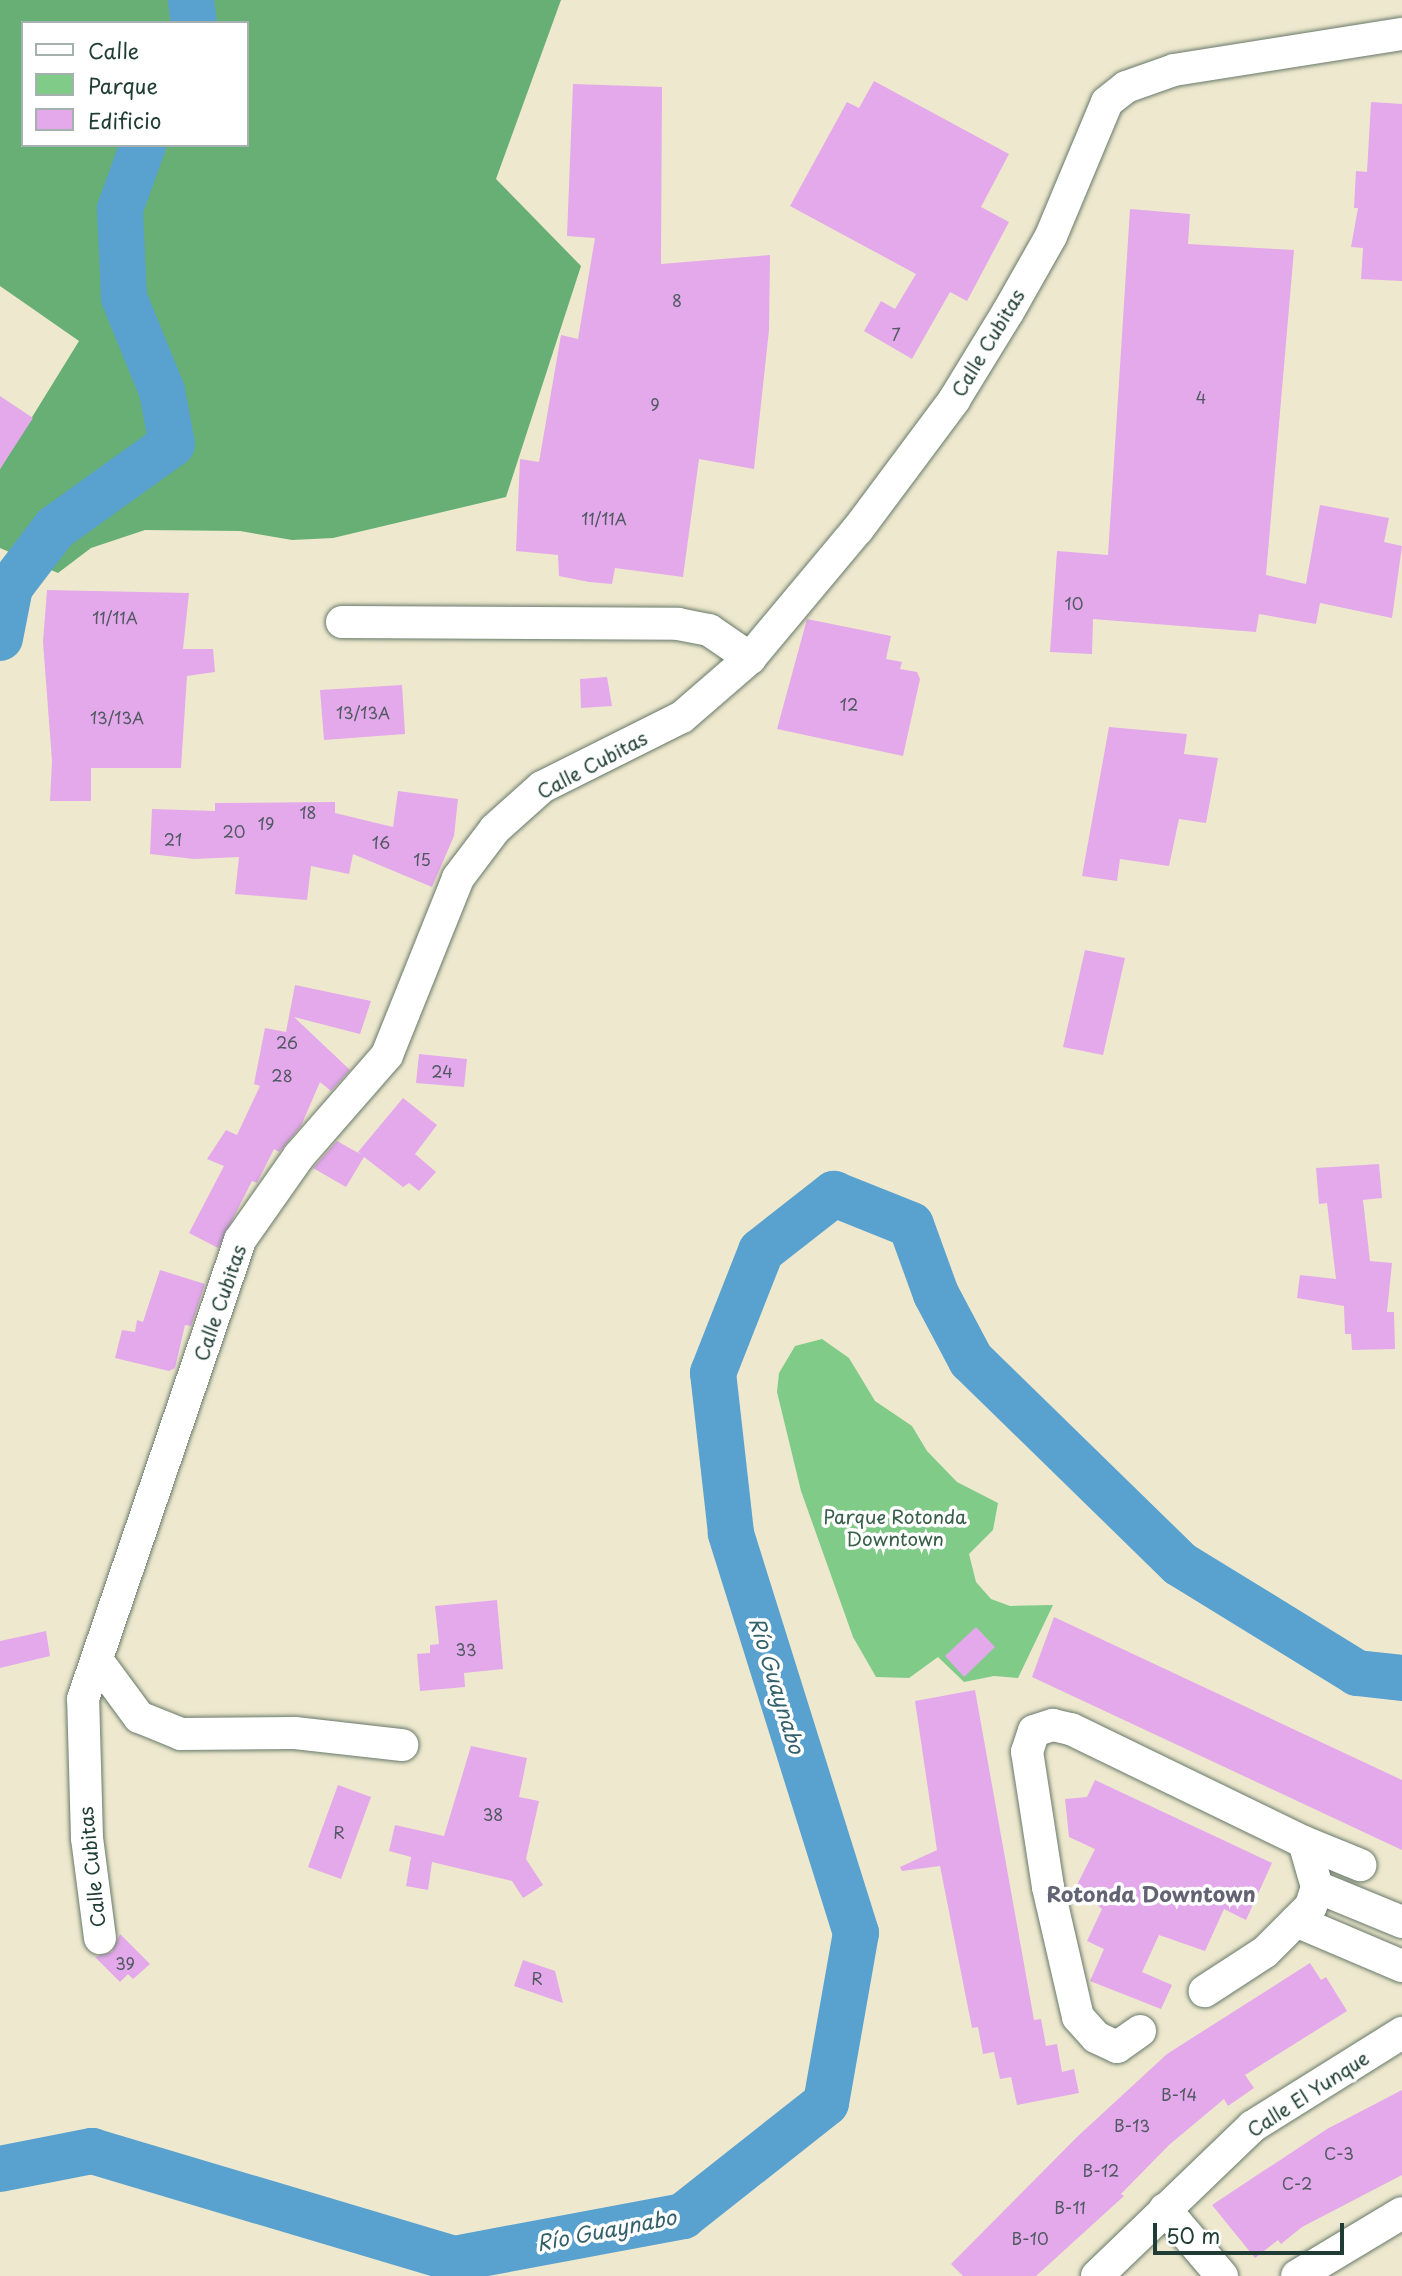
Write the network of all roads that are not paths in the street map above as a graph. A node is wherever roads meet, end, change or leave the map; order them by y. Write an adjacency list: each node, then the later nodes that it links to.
1 (1402, 34): 3 (street, Calle Cubitas)
2 (342, 622): 3 (street)
3 (750, 658): 4 (street, Calle Cubitas)
4 (97, 1660): 5 (street); 10 (street, Calle Cubitas)
5 (402, 1745)
6 (1304, 1842): 7 (street); 8 (street); 14 (street)
7 (1360, 1865)
8 (1308, 1905): 9 (street); 11 (street); 12 (street); 13 (street)
9 (1402, 1922)
10 (100, 1938)
11 (1402, 1945)
12 (1402, 1966)
13 (1205, 1991)
14 (1140, 2031)
15 (1402, 2033): 16 (street, Calle El Yunque)
16 (1165, 2209): 18 (street, Calle El Yunque); 19 (street)
17 (1402, 2213): 20 (street)
18 (1097, 2276)
19 (1222, 2276)
20 (1297, 2276)

